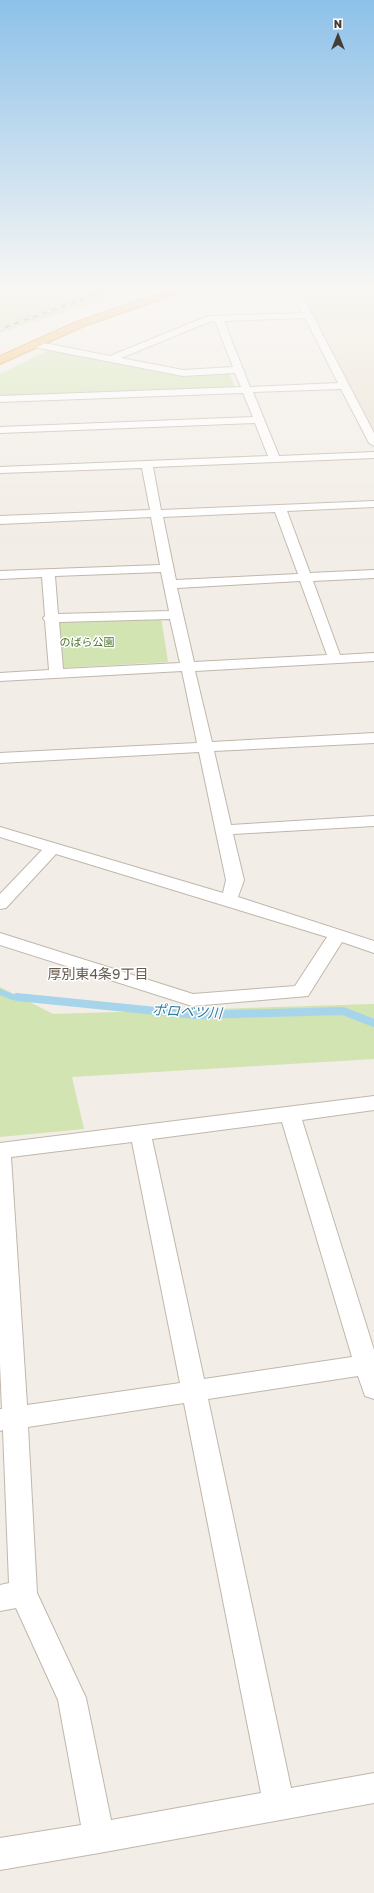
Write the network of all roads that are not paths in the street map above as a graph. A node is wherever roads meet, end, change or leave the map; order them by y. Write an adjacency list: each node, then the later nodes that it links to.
1 (242, 378): 4 (street)
2 (340, 378): 3 (street)
3 (344, 386): 4 (street); 8 (street)
4 (247, 390): 5 (street); 6 (street)
5 (0, 399)
6 (258, 420): 7 (street); 10 (street)
7 (0, 430)
8 (374, 443)
9 (374, 456): 10 (street)
10 (275, 460): 11 (street)
11 (147, 465): 12 (street); 15 (street)
12 (0, 470)
13 (374, 504): 14 (street)
14 (280, 508): 15 (street); 21 (street)
15 (155, 514): 16 (street); 17 (street)
16 (0, 520)
17 (167, 568): 18 (street); 22 (street)
18 (48, 573): 20 (street); 24 (street)
19 (374, 574): 21 (street)
20 (0, 575)
21 (306, 577): 22 (street); 26 (street)
22 (171, 584): 23 (street)
23 (176, 614): 24 (street); 27 (street)
24 (50, 618): 28 (street)
25 (374, 657): 26 (street)
26 (335, 659): 27 (street)
27 (188, 667): 28 (street); 31 (street)
28 (56, 674): 29 (street)
29 (0, 677)
30 (374, 738): 31 (street)
31 (207, 748): 32 (street); 34 (street)
32 (0, 758)
33 (374, 821): 34 (street)
34 (224, 830): 37 (street)
35 (0, 832): 36 (street)
36 (53, 848): 37 (street); 38 (street)
37 (228, 900): 39 (street)
38 (0, 904)
39 (338, 934): 40 (street); 41 (street)
40 (0, 939)
41 (374, 947)
42 (374, 1103): 43 (street)
43 (290, 1115): 44 (street); 45 (street)
44 (141, 1134): 47 (street); 48 (street)
45 (370, 1365): 46 (street); 47 (street)
46 (374, 1389)
47 (194, 1391): 48 (street); 51 (street)
48 (8, 1418): 49 (street)
49 (12, 1596): 52 (street)
50 (374, 1788): 51 (street)
51 (279, 1806): 52 (street)
52 (99, 1838): 53 (street)
53 (0, 1854)

